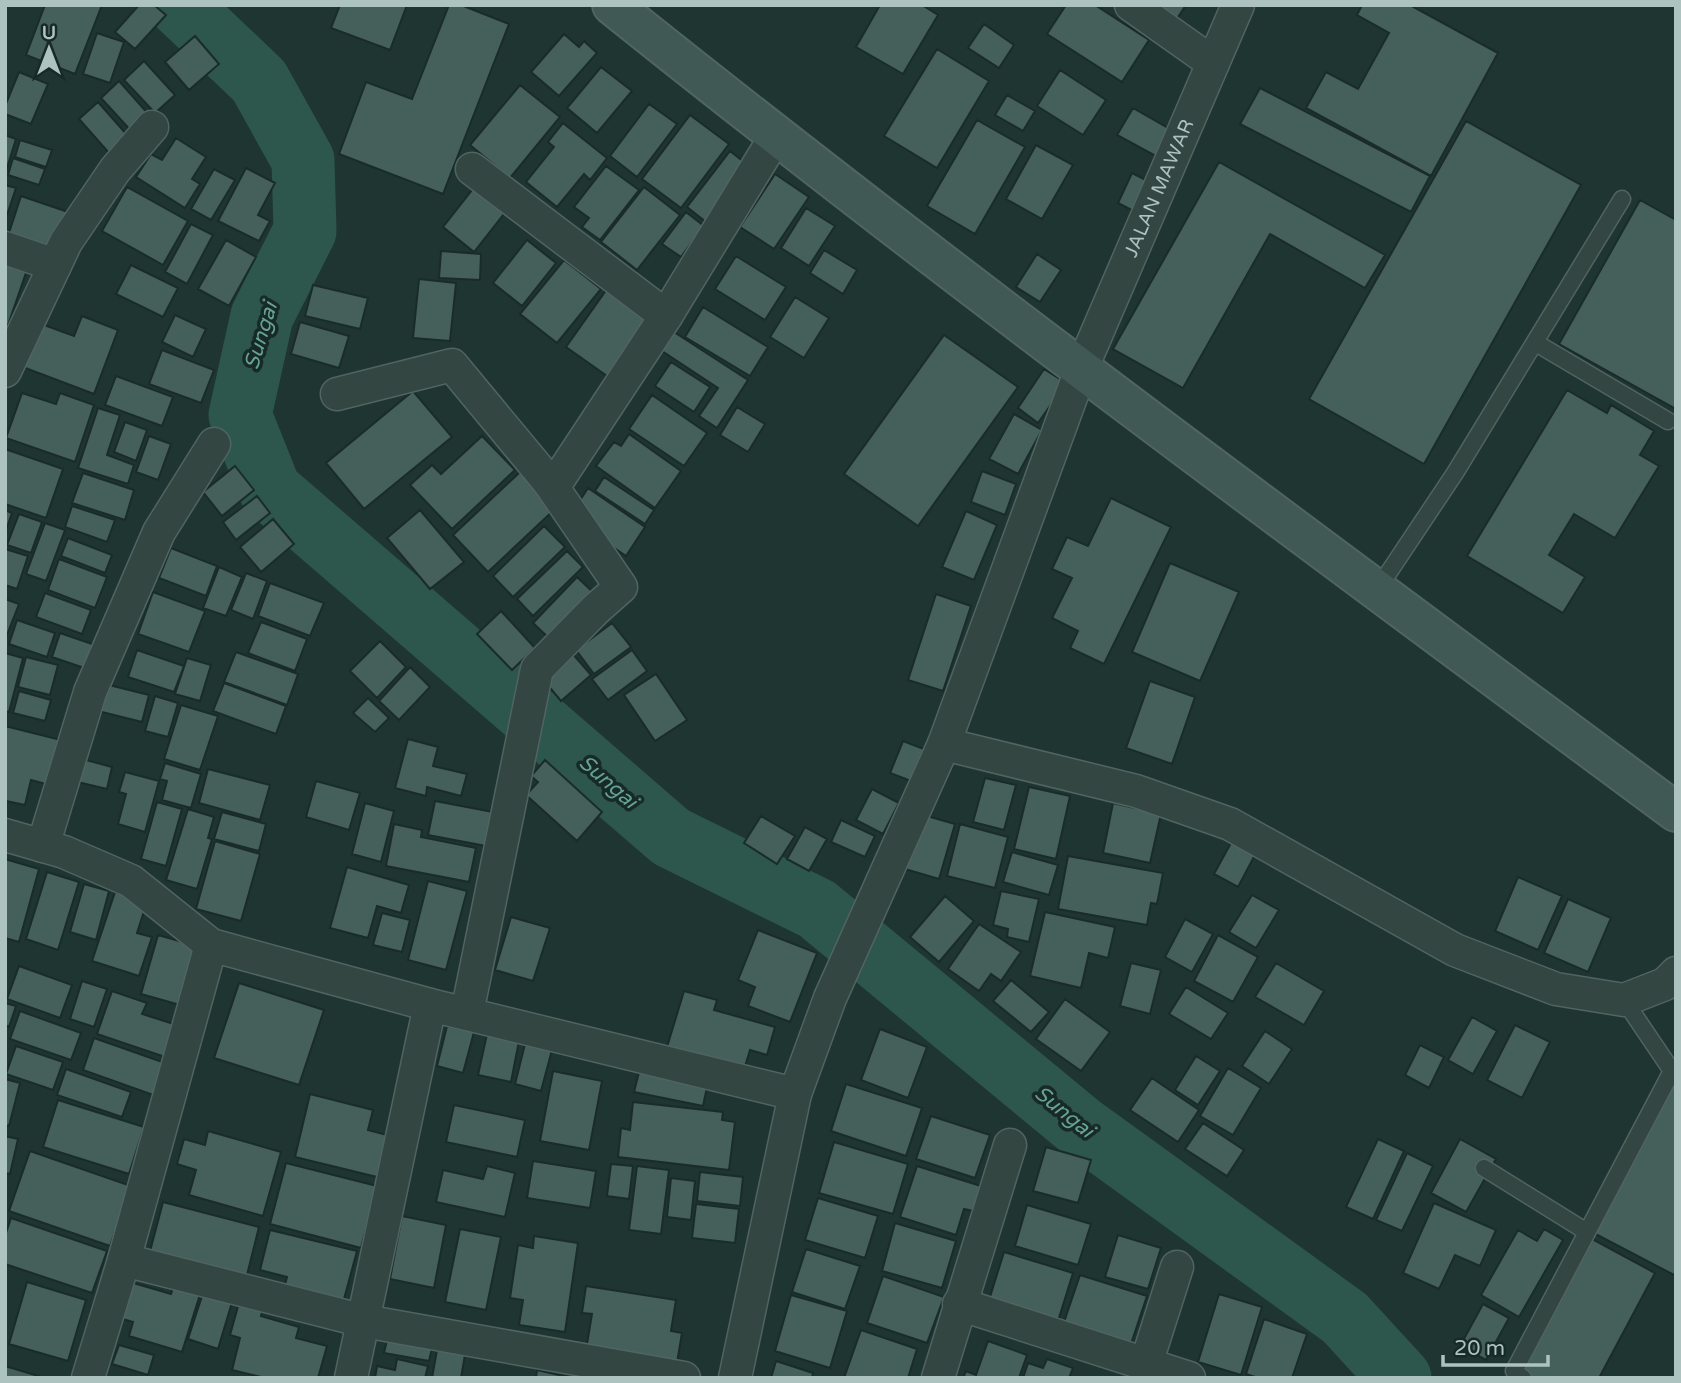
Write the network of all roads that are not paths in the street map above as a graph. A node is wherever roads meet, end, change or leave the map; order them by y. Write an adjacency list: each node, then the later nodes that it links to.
1 (612, 5): 6 (street)
2 (1131, 5): 4 (street)
3 (1238, 5): 4 (street, JALAN MAWAR)
4 (1213, 63): 13 (street, JALAN MAWAR)
5 (152, 127): 10 (street)
6 (776, 136): 11 (street); 13 (street)
7 (472, 169): 11 (street)
8 (1622, 199): 12 (lane)
9 (5, 248): 10 (street)
10 (54, 265): 14 (street)
11 (666, 316): 18 (street)
12 (1536, 343): 16 (lane); 19 (lane)
13 (1081, 370): 19 (street); 20 (street, JALAN MAWAR)
14 (5, 371)
15 (337, 394): 18 (street)
16 (1668, 421)
17 (214, 444): 23 (street)
18 (549, 482): 28 (street)
19 (1377, 590): 21 (street)
20 (944, 744): 26 (street); 30 (street, JALAN MAWAR)
21 (1676, 812)
22 (5, 835): 23 (street)
23 (43, 846): 24 (street)
24 (211, 945): 27 (street); 34 (street)
25 (1676, 973): 26 (street)
26 (1624, 1000): 29 (lane)
27 (430, 1005): 28 (street); 37 (street)
28 (467, 1013): 30 (street)
29 (1674, 1071): 33 (lane)
30 (795, 1094): 42 (street, JALAN MAWAR)
31 (1010, 1145): 36 (street)
32 (1484, 1168): 33 (lane)
33 (1587, 1232): 45 (lane)
34 (124, 1260): 37 (street); 39 (street)
35 (1177, 1267): 38 (street)
36 (959, 1304): 38 (street); 43 (street)
37 (364, 1321): 40 (street); 41 (street)
38 (1146, 1364): 44 (street)
39 (88, 1378)
40 (351, 1378)
41 (684, 1378)
42 (735, 1378)
43 (938, 1378)
44 (1189, 1378)
45 (1523, 1378)

